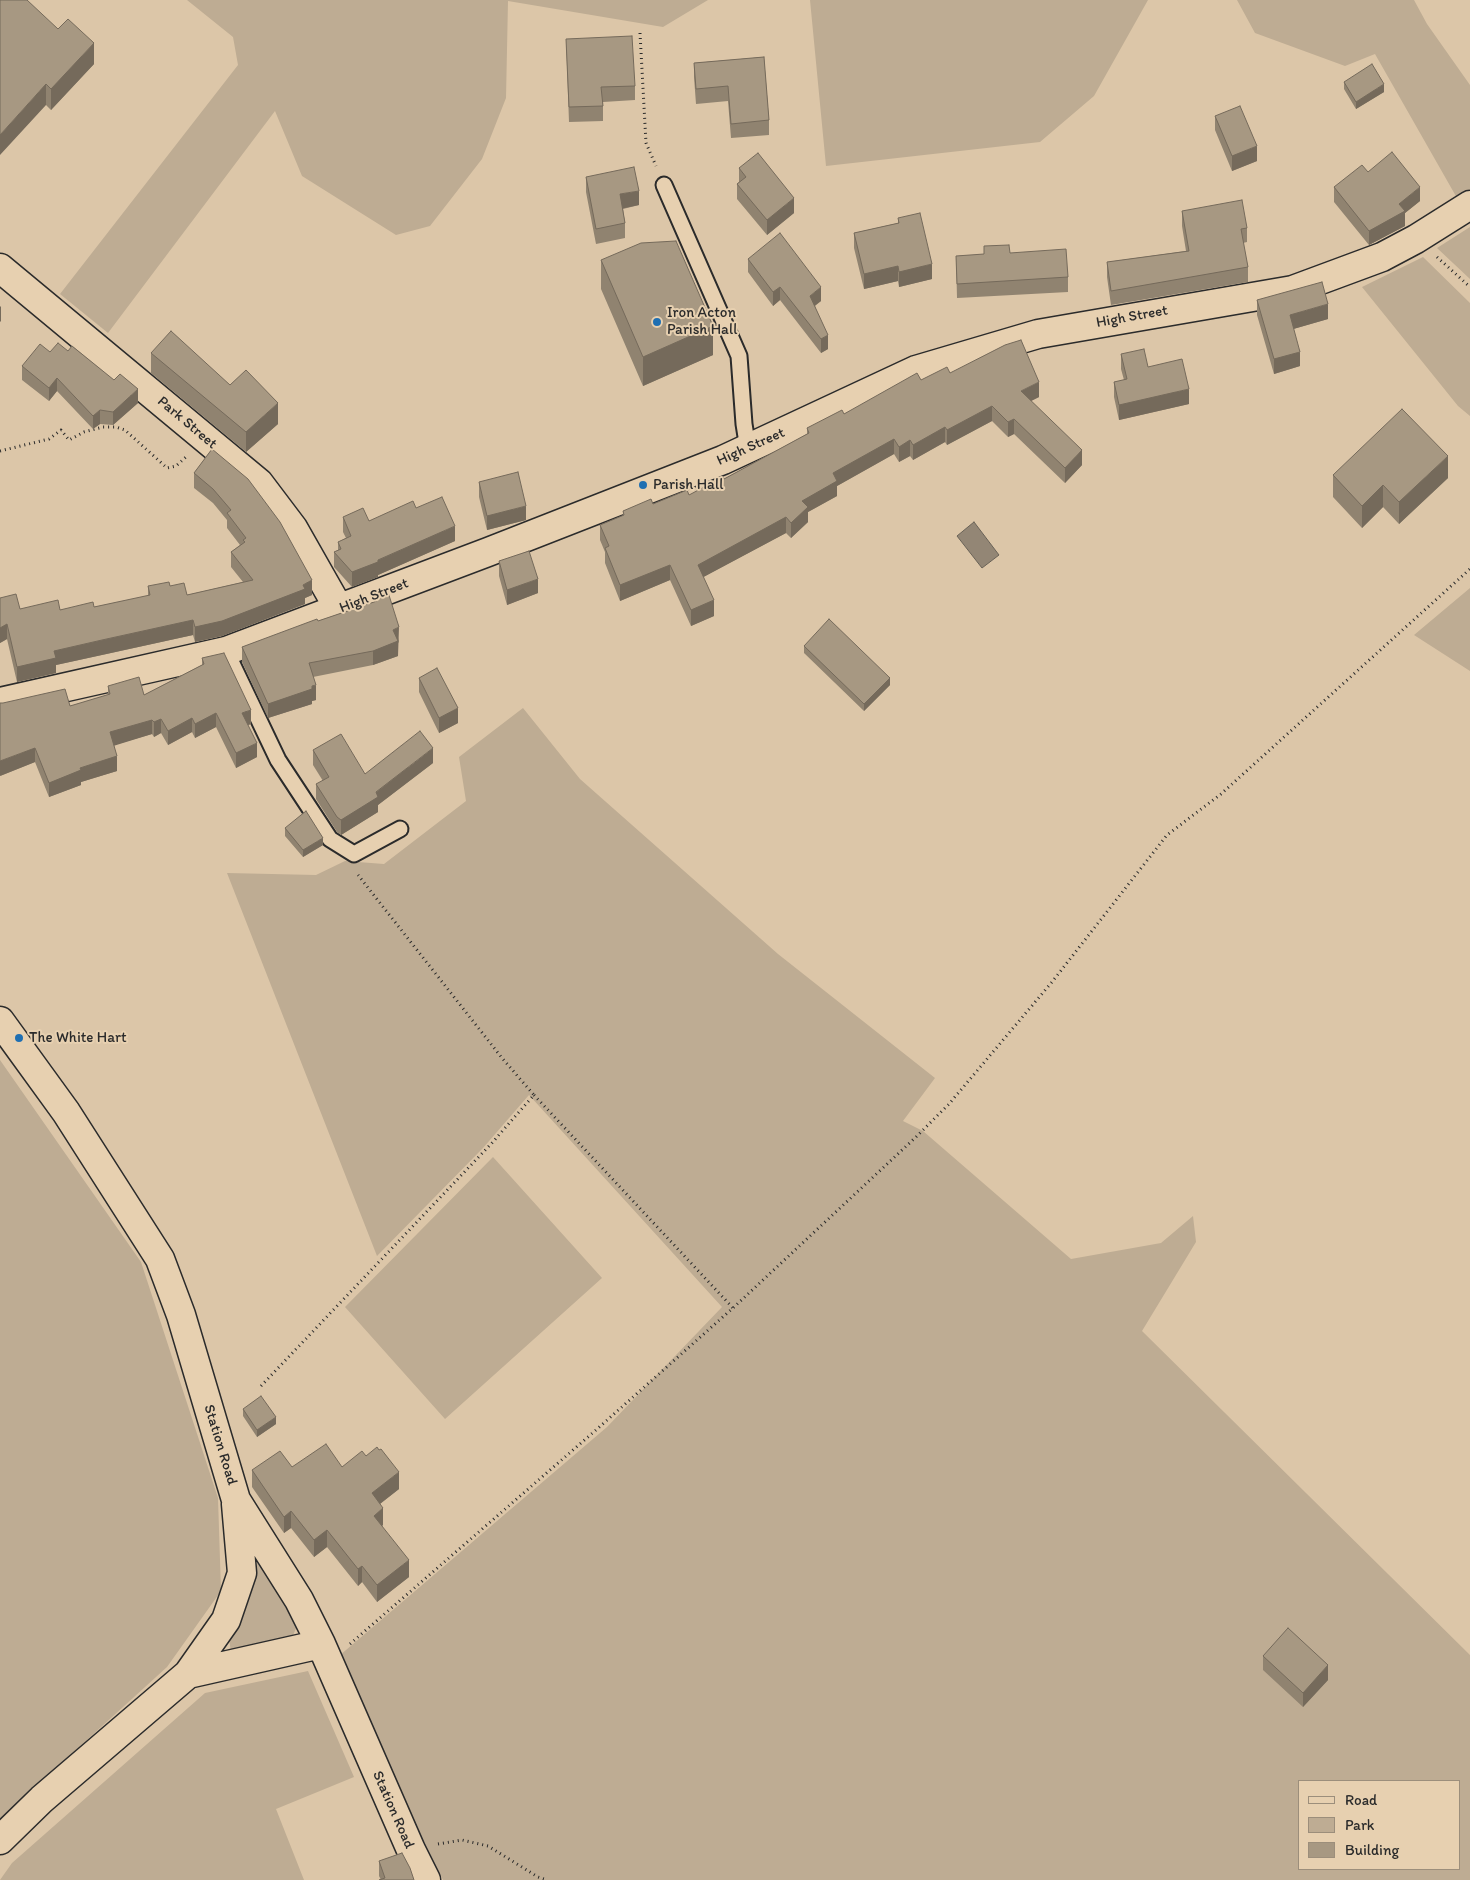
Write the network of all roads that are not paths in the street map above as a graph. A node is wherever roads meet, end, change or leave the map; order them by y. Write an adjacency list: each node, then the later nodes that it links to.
1 (664, 185): 4 (lane)
2 (1470, 205): 4 (street, High Street)
3 (0, 268): 5 (street, Park Street)
4 (748, 449): 5 (street, High Street)
5 (339, 609): 6 (street, High Street)
6 (226, 651): 7 (street, High Street); 8 (lane)
7 (0, 702)
8 (400, 829)
9 (0, 1021): 10 (street, Station Road)
10 (236, 1500): 11 (street, Station Road); 12 (street)
11 (324, 1653): 12 (street); 14 (street, Station Road)
12 (188, 1674): 13 (street)
13 (0, 1840)
14 (426, 1880)

